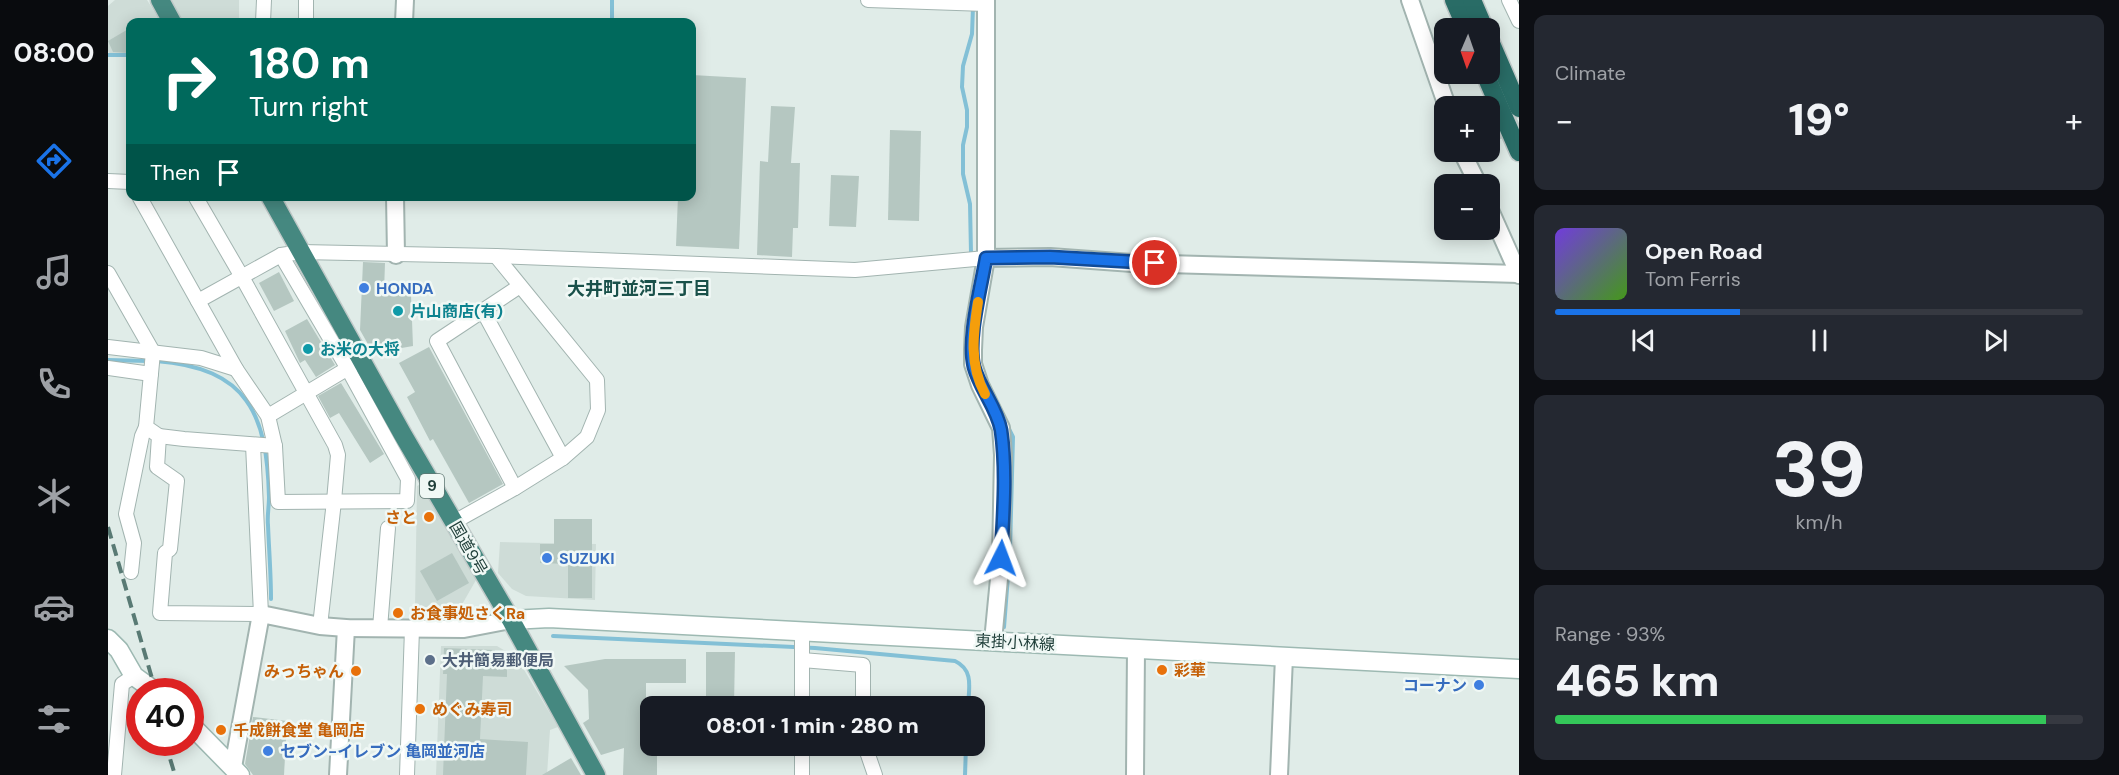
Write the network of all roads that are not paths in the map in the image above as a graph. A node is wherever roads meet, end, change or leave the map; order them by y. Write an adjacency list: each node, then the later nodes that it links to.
1 (160, 0): 11 (highway)
2 (264, 0): 12 (street)
3 (306, 0): 13 (street)
4 (405, 0): 14 (street)
5 (868, 0): 10 (street)
6 (1410, 0): 20 (street)
7 (1454, 0): 15 (highway)
8 (1472, 0): 16 (highway)
9 (1509, 0): 17 (street)
10 (986, 2): 34 (street)
11 (170, 18)
12 (263, 18)
13 (306, 18)
14 (404, 18)
15 (1462, 18)
16 (1480, 18)
17 (1519, 21)
18 (1500, 64): 21 (highway)
19 (1489, 84): 22 (highway)
20 (1443, 96)
21 (1519, 108)
22 (1519, 152)
23 (108, 181): 24 (street)
24 (126, 182)
25 (142, 201): 39 (street)
26 (198, 201): 37 (street)
27 (273, 201): 30 (highway, 国道9号 / 9)
28 (395, 201): 32 (street)
29 (1500, 232): 36 (street)
30 (301, 252): 31 (street); 32 (street); 43 (highway, 国道9号 / 9)
31 (281, 255): 37 (street); 43 (street)
32 (396, 255): 33 (street)
33 (496, 256): 34 (street); 38 (street)
34 (986, 258): 36 (street); 67 (street)
35 (108, 273): 42 (street)
36 (1519, 274)
37 (242, 277): 39 (street); 47 (street)
38 (520, 286): 40 (street); 53 (street)
39 (198, 301): 45 (street)
40 (483, 310): 53 (street); 54 (street)
41 (108, 347): 42 (street)
42 (153, 352): 45 (street); 46 (street)
43 (355, 364): 47 (street); 55 (street); 56 (highway, 国道9号 / 9)
44 (108, 368): 46 (street)
45 (236, 369): 48 (street)
46 (151, 374): 49 (street)
47 (306, 393): 48 (street); 55 (street)
48 (268, 416): 52 (street)
49 (146, 427): 50 (street); 58 (street)
50 (159, 436): 51 (street); 59 (street)
51 (253, 446): 52 (street); 59 (street)
52 (274, 446): 55 (street)
53 (563, 458): 54 (street)
54 (515, 488): 56 (street)
55 (334, 501): 61 (street)
56 (454, 522): 60 (highway, 国道9号 / 9)
57 (388, 528): 63 (street)
58 (131, 572)
59 (261, 614): 61 (street); 79 (street)
60 (511, 620): 64 (street); 65 (main road, 東掛小林線); 83 (highway, 国道9号 / 9)
61 (320, 626): 62 (street)
62 (346, 628): 63 (street); 81 (street)
63 (380, 628): 64 (street)
64 (412, 629): 82 (street)
65 (802, 631): 67 (main road, 東掛小林線); 70 (street)
66 (108, 639): 72 (main road)
67 (993, 641): 68 (main road, 東掛小林線)
68 (1136, 648): 69 (main road, 東掛小林線); 86 (street)
69 (1284, 657): 71 (main road, 東掛小林線); 87 (street)
70 (802, 660): 74 (street); 75 (street)
71 (1519, 669)
72 (134, 676): 73 (main road); 80 (street)
73 (137, 678)
74 (802, 696)
75 (863, 696)
76 (204, 738): 79 (main road)
77 (802, 756): 84 (street)
78 (868, 756): 85 (street)
79 (237, 771)
80 (114, 775)
81 (338, 775)
82 (408, 775)
83 (596, 775)
84 (802, 775)
85 (875, 775)
86 (1135, 775)
87 (1279, 775)

